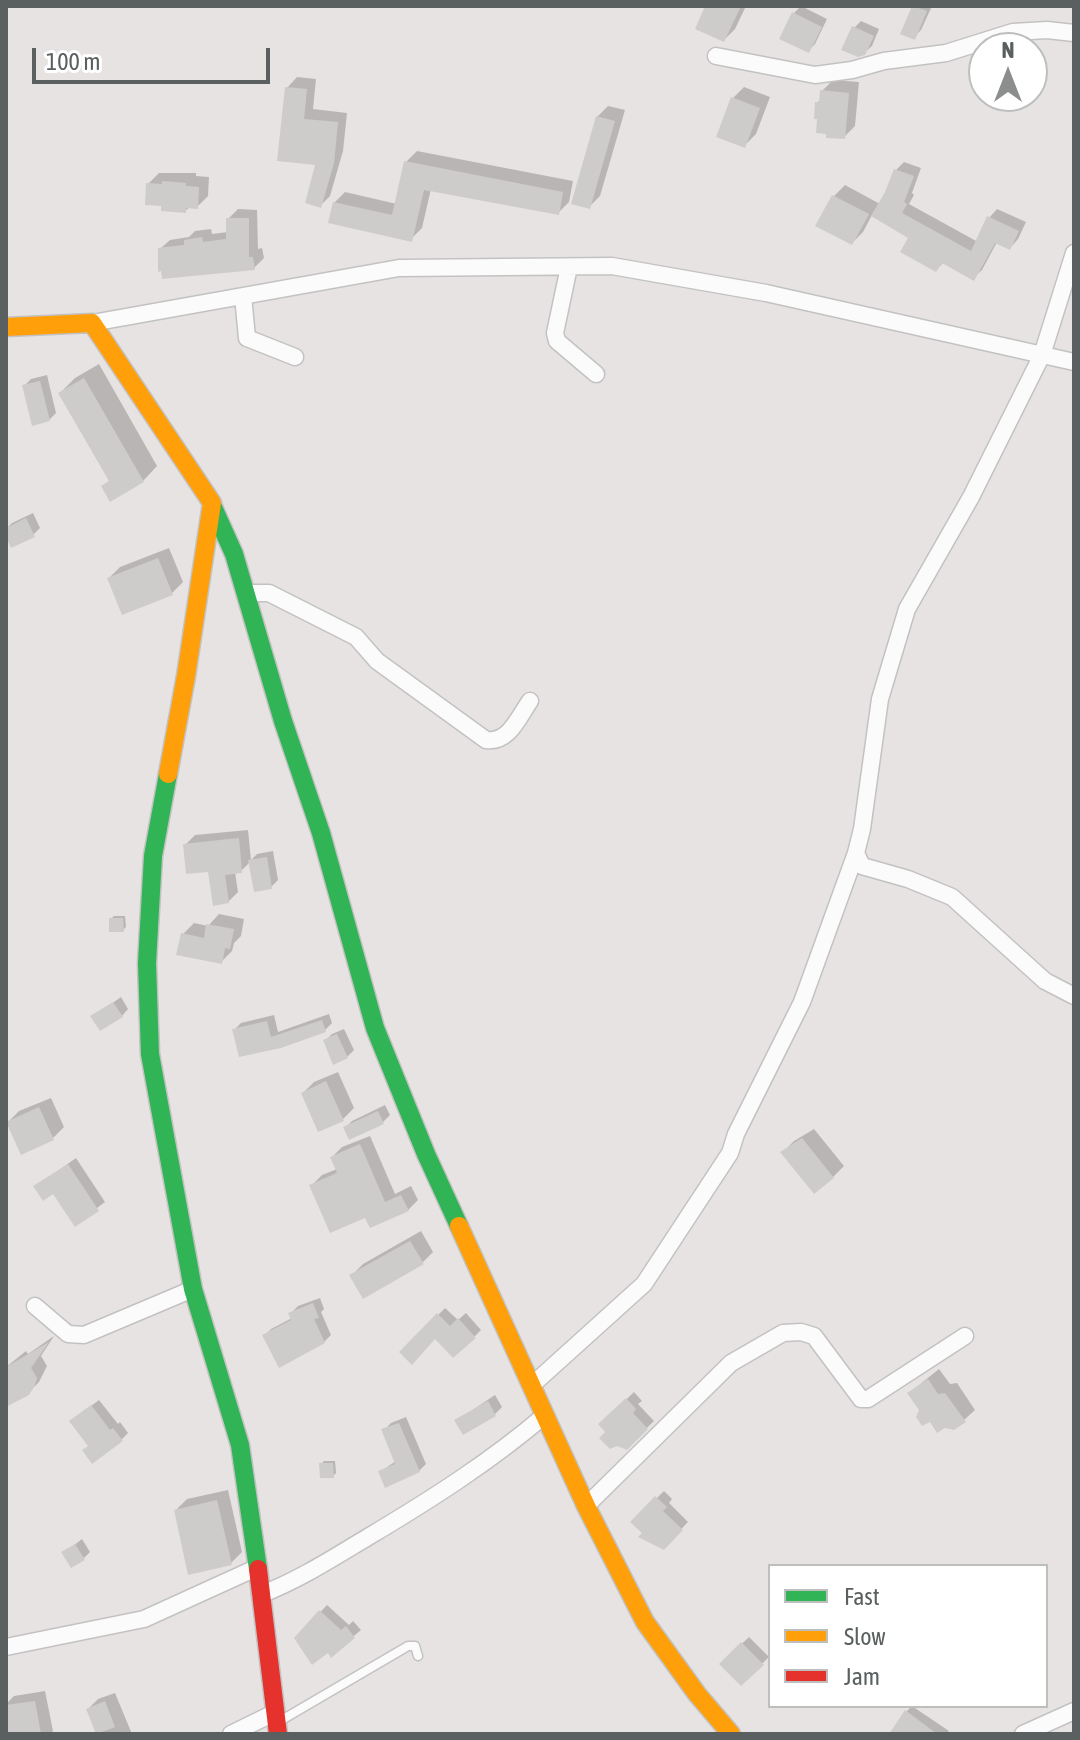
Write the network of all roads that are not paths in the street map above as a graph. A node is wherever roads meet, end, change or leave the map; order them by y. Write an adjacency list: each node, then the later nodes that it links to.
1 (1074, 33): 2 (street)
2 (716, 56)
3 (1074, 253): 8 (street)
4 (569, 267): 5 (street); 8 (street); 11 (street)
5 (243, 296): 6 (street); 9 (street)
6 (92, 323): 7 (street); 12 (street)
7 (6, 327)
8 (1042, 355): 10 (street); 15 (street)
9 (295, 357)
10 (1074, 362)
11 (596, 374)
12 (212, 503): 13 (street); 17 (street)
13 (245, 593): 14 (street); 20 (street)
14 (530, 701)
15 (856, 853): 16 (street); 20 (street)
16 (1074, 996)
17 (193, 1289): 18 (street); 23 (street)
18 (35, 1306)
19 (965, 1336): 22 (street)
20 (531, 1386): 21 (street)
21 (545, 1415): 22 (street); 24 (street)
22 (586, 1506): 30 (street)
23 (256, 1568): 24 (street); 25 (street)
24 (260, 1595): 28 (street)
25 (6, 1647)
26 (418, 1656): 28 (lane)
27 (1073, 1709): 31 (street)
28 (276, 1723): 29 (street)
29 (231, 1734)
30 (731, 1734)
31 (1023, 1734)

